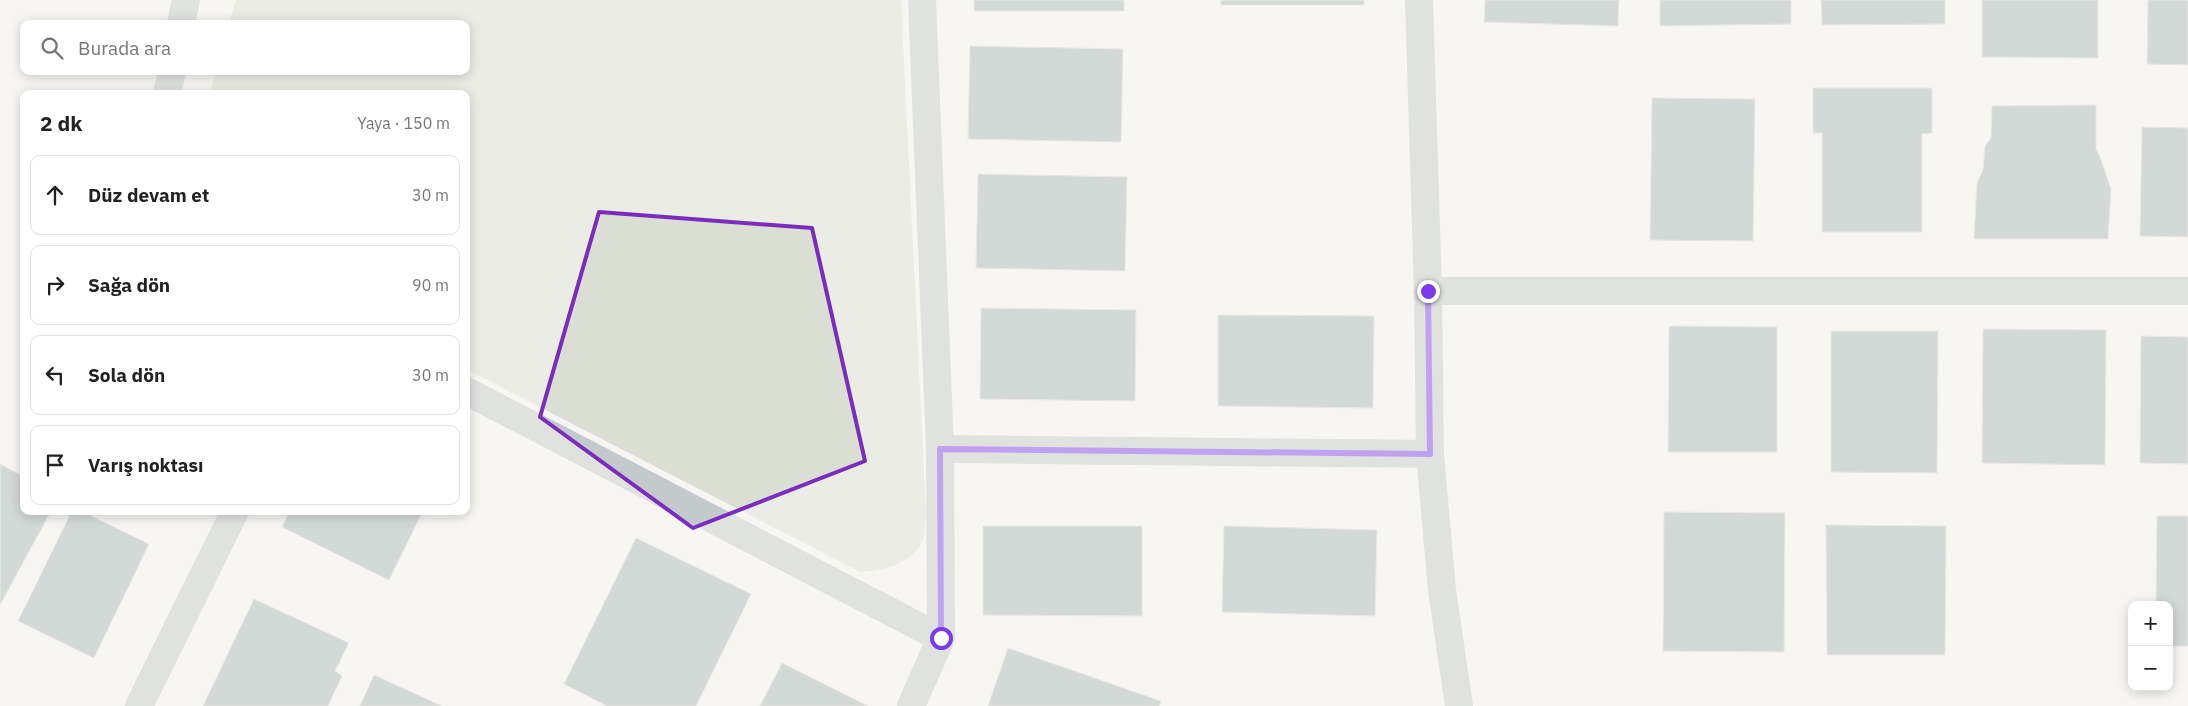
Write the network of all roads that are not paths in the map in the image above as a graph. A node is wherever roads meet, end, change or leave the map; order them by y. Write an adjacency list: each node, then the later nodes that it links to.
1 (186, 0): 4 (street)
2 (922, 0): 10 (street)
3 (1419, 0): 7 (street)
4 (182, 20)
5 (171, 75): 6 (street)
6 (168, 90)
7 (1428, 291): 8 (street); 11 (street)
8 (2188, 291)
9 (470, 393): 13 (street)
10 (940, 449): 11 (street); 13 (street)
11 (1430, 454): 16 (street)
12 (233, 515): 14 (street)
13 (941, 638): 15 (street)
14 (139, 706)
15 (911, 706)
16 (1459, 706)

